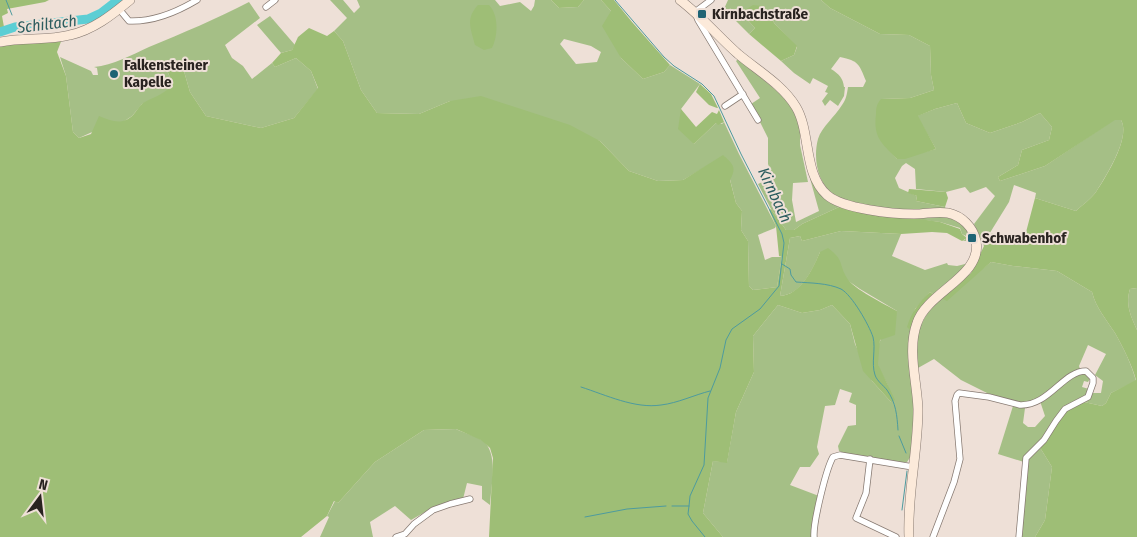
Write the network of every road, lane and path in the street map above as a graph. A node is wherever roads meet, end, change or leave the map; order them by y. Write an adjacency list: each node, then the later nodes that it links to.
1 (130, 0): 7 (main road)
2 (197, 0): 7 (street)
3 (275, 0): 6 (street)
4 (680, 0): 8 (main road)
5 (711, 0): 8 (street)
6 (266, 7)
7 (119, 9): 9 (main road)
8 (695, 12): 10 (street); 14 (main road)
9 (0, 42)
10 (743, 94): 11 (street); 12 (street)
11 (725, 106)
12 (758, 120)
13 (870, 459): 14 (street); 17 (street); 18 (street)
14 (913, 467): 19 (main road)
15 (470, 499): 16 (street)
16 (396, 537)
17 (814, 537)
18 (896, 537)
19 (909, 537)
20 (933, 537): 21 (street)
21 (1019, 537)

